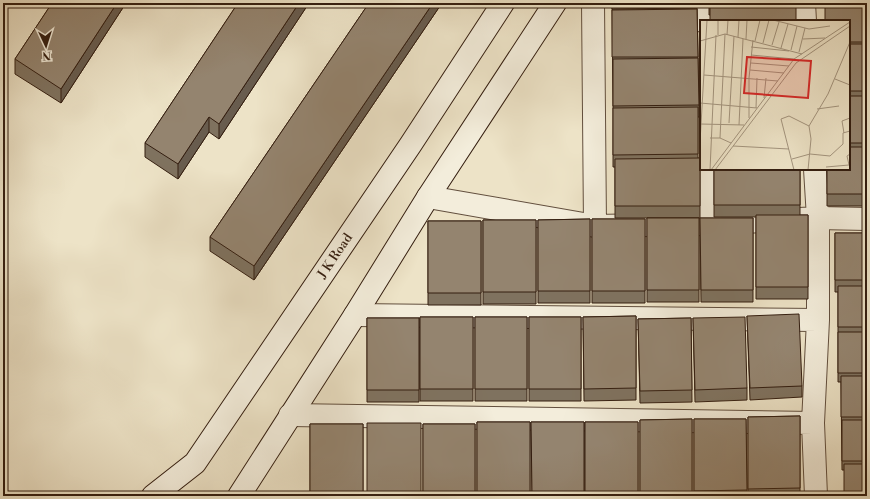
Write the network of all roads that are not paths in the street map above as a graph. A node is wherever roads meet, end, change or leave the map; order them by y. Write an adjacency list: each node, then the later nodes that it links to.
1 (503, 3): 19 (street, J K Road)
2 (555, 3): 10 (street)
3 (593, 3): 14 (street)
4 (703, 3): 6 (street)
5 (804, 3): 7 (street)
6 (703, 20)
7 (805, 20)
8 (704, 170): 13 (street)
9 (815, 170): 11 (street)
10 (428, 197): 14 (street); 15 (street)
11 (818, 218): 12 (street); 13 (street); 16 (street)
12 (867, 219)
13 (705, 224): 14 (street)
14 (595, 226)
15 (355, 315): 16 (street); 17 (street)
16 (818, 320): 18 (street)
17 (290, 415): 18 (street); 20 (street)
18 (813, 423): 21 (street)
19 (154, 496)
20 (239, 496)
21 (816, 496)

